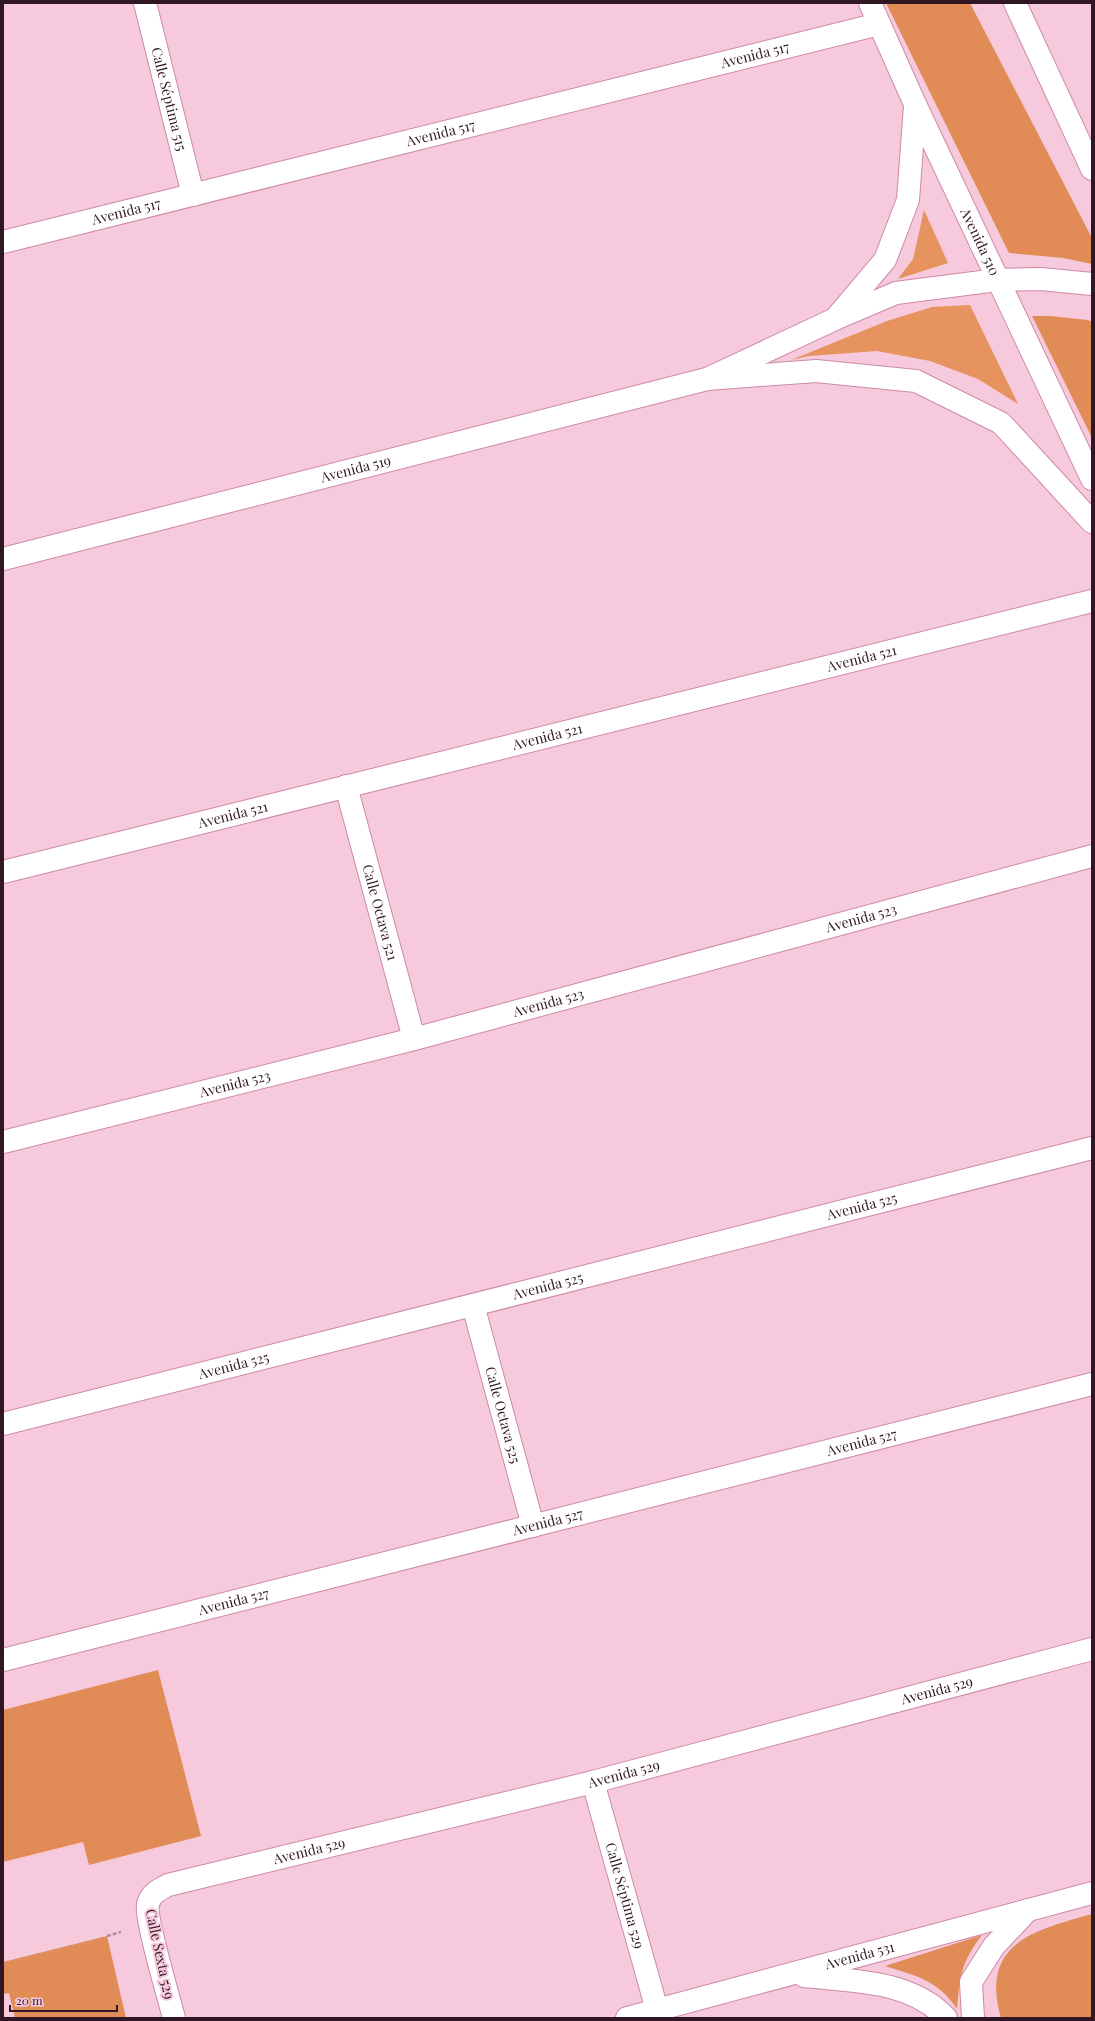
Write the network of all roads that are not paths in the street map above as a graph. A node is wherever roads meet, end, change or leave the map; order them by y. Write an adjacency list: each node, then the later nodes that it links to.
1 (145, 3): 7 (street, Calle Séptima 515)
2 (870, 3): 4 (street, Avenida 510)
3 (1015, 3): 6 (street)
4 (878, 24): 5 (street, Avenida 510); 7 (street, Avenida 517)
5 (915, 104): 9 (street, Avenida 510); 11 (street)
6 (1092, 169)
7 (193, 194): 8 (street, Avenida 517)
8 (3, 242)
9 (997, 280): 10 (street); 11 (street); 13 (street, Avenida 510)
10 (1092, 284)
11 (834, 319): 12 (street)
12 (707, 379): 14 (street); 15 (street, Avenida 519)
13 (1092, 479)
14 (1092, 522)
15 (3, 559)
16 (1092, 601): 17 (street, Avenida 521)
17 (346, 786): 19 (street, Avenida 521); 20 (street, Calle Octava 521)
18 (1092, 856): 20 (street, Avenida 523)
19 (3, 872)
20 (414, 1039): 21 (street, Avenida 523)
21 (3, 1142)
22 (1092, 1148): 23 (street, Avenida 525)
23 (473, 1305): 25 (street, Avenida 525); 26 (street, Calle Octava 525)
24 (1092, 1384): 26 (street, Avenida 527)
25 (3, 1424)
26 (534, 1526): 28 (street, Avenida 527)
27 (1092, 1649): 29 (street, Avenida 529)
28 (3, 1660)
29 (593, 1782): 30 (street, Avenida 529); 34 (street, Calle Séptima 529)
30 (154, 1892): 35 (street, Calle Sexta 529)
31 (1092, 1893): 32 (street, Avenida 531)
32 (1028, 1910): 33 (street, Avenida 531); 38 (street)
33 (791, 1974): 34 (street, Avenida 531); 37 (street)
34 (657, 2010): 36 (street, Avenida 531)
35 (174, 2018)
36 (627, 2018)
37 (946, 2018)
38 (973, 2018)

